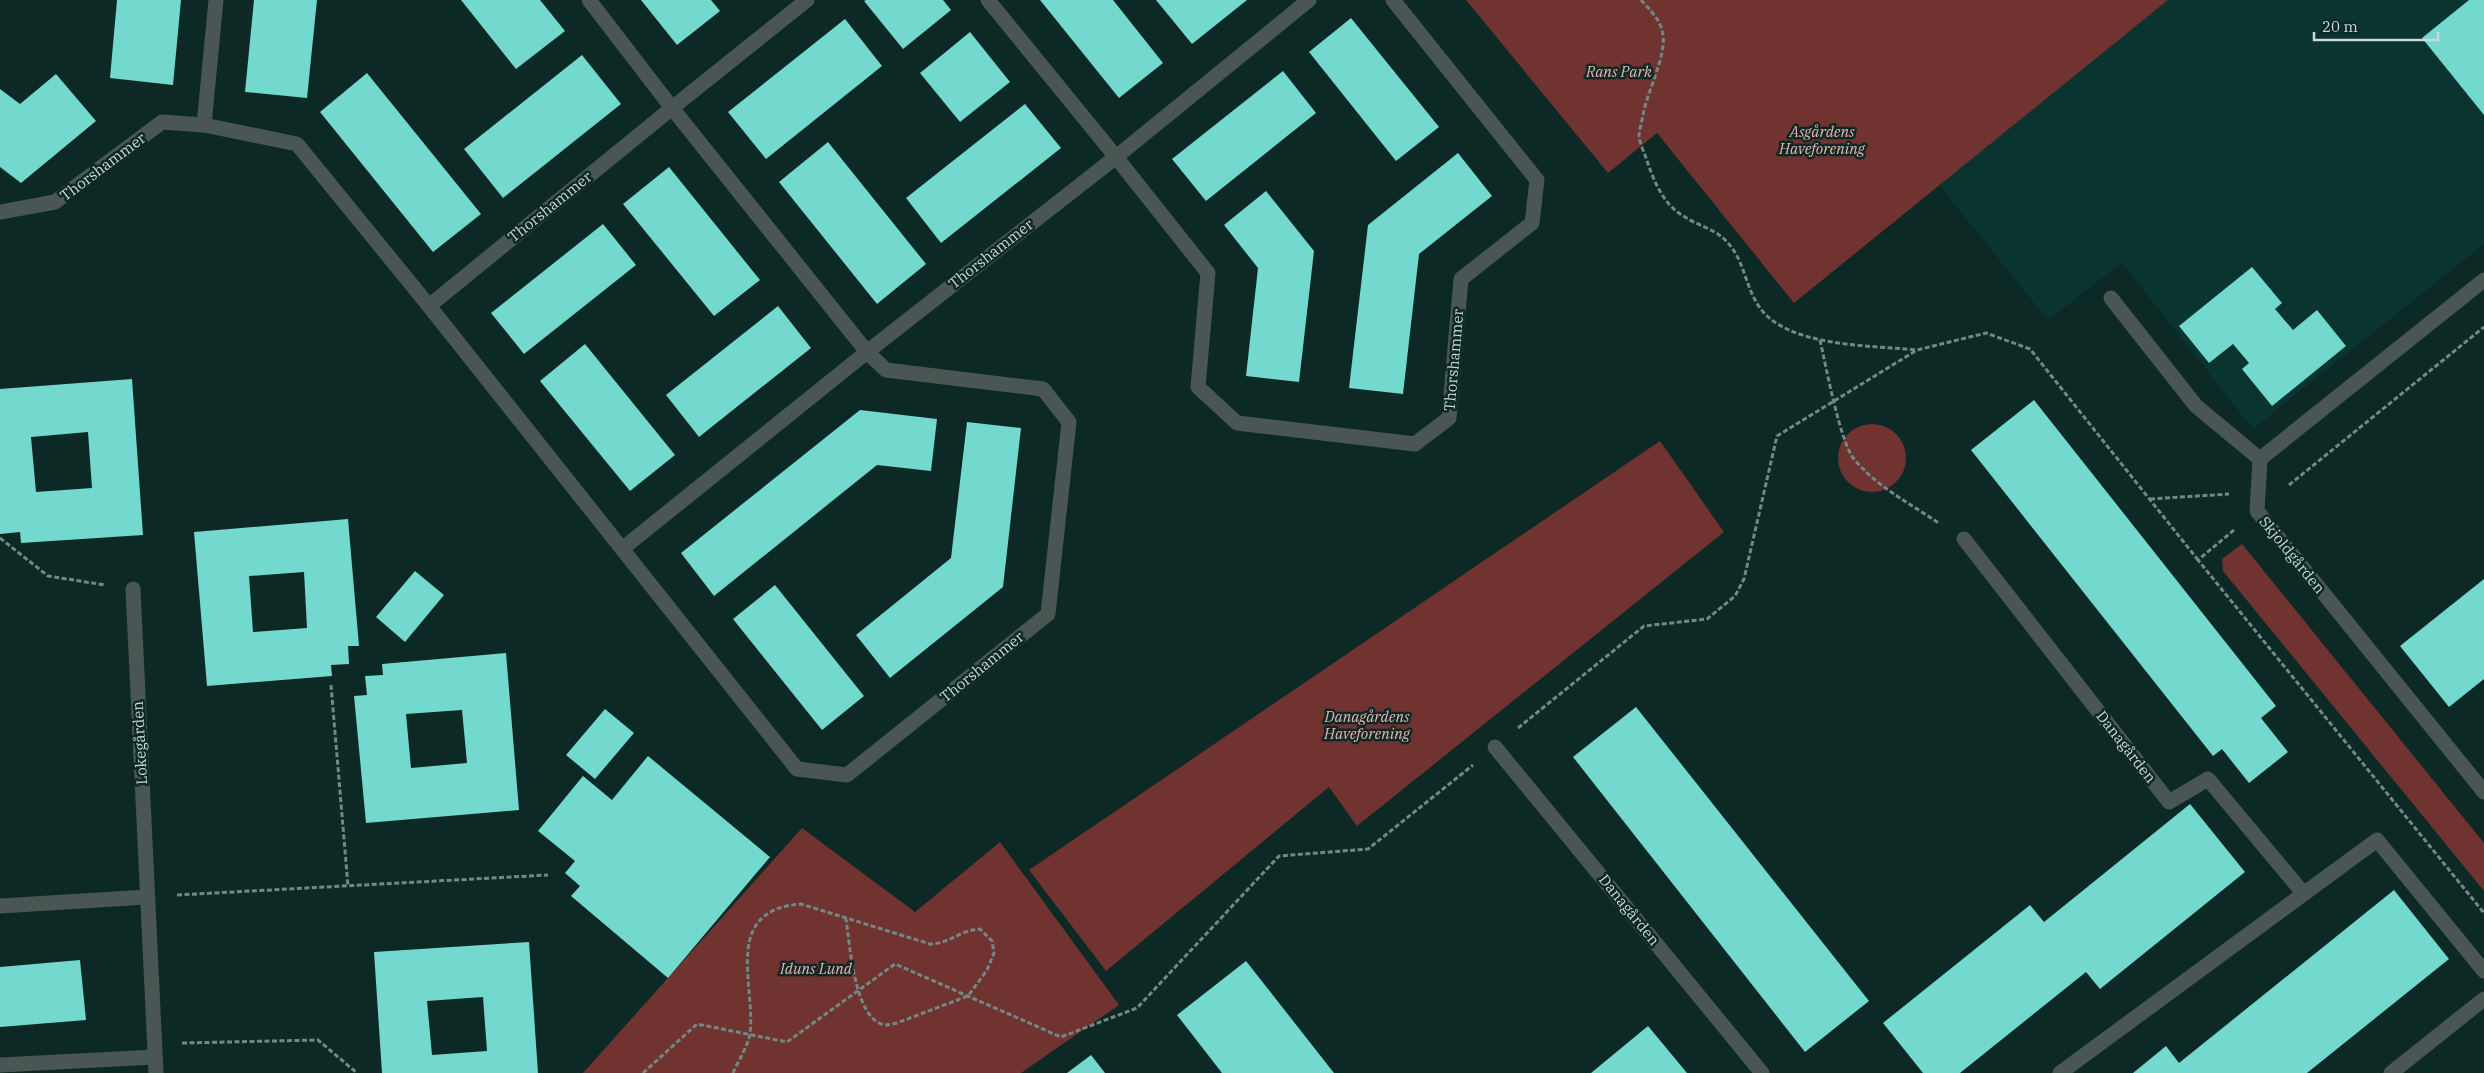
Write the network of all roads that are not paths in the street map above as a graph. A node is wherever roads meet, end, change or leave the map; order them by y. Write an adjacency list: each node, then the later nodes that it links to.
1 (216, 0): 8 (street)
2 (589, 0): 7 (street, Thorshammer)
3 (807, 0): 7 (street, Thorshammer)
4 (988, 0): 9 (street, Thorshammer)
5 (1309, 0): 9 (street, Thorshammer)
6 (1393, 0): 9 (street, Thorshammer)
7 (672, 108): 13 (street, Thorshammer); 14 (street, Thorshammer)
8 (204, 125): 10 (street, Thorshammer); 13 (street, Thorshammer)
9 (1116, 157): 14 (street, Thorshammer)
10 (0, 212)
11 (2484, 280): 15 (street)
12 (2111, 298): 15 (street)
13 (429, 306): 17 (street, Thorshammer)
14 (867, 352): 17 (street, Thorshammer); 17 (street, Thorshammer)
15 (2260, 459): 20 (street, Skjoldgården)
16 (1964, 539): 21 (street, Danagården)
17 (622, 549)
18 (133, 589): 22 (street, Lokegården)
19 (1495, 747): 29 (street, Danagården)
20 (2484, 792)
21 (2304, 894): 24 (street); 30 (street)
22 (147, 897): 23 (street); 26 (street, Lokegården)
23 (0, 906)
24 (2484, 971)
25 (2484, 998): 31 (street)
26 (154, 1051): 27 (street); 28 (street, Lokegården)
27 (0, 1065)
28 (156, 1073)
29 (1762, 1073)
30 (2060, 1073)
31 (2391, 1073)

